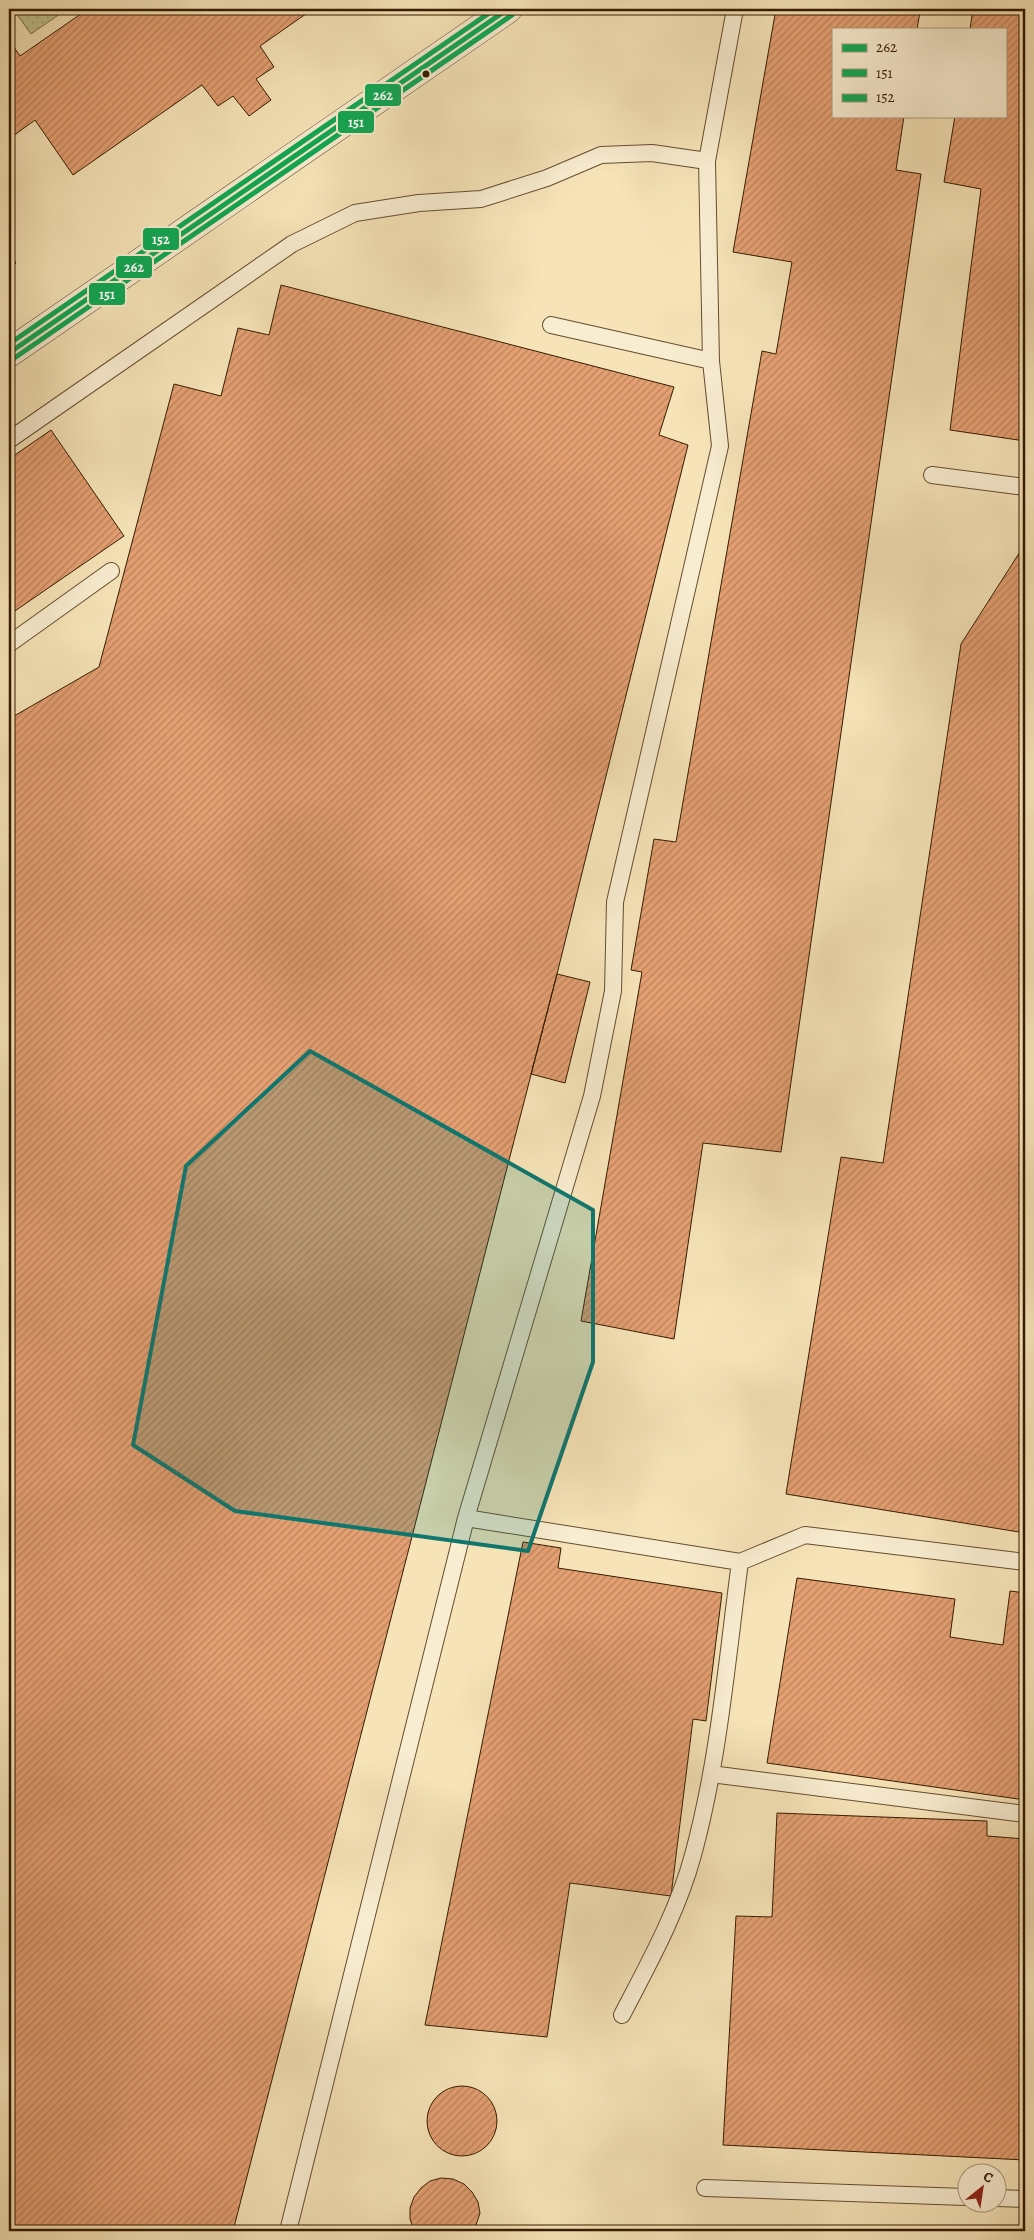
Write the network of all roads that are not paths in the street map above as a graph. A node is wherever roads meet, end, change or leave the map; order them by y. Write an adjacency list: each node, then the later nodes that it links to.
1 (508, 9): 5 (street)
2 (735, 9): 3 (lane)
3 (707, 161): 6 (lane); 7 (lane)
4 (551, 325): 6 (lane)
5 (9, 353)
6 (711, 361): 12 (lane)
7 (9, 440)
8 (932, 475): 9 (lane)
9 (1025, 487)
10 (111, 571): 11 (lane)
11 (9, 644)
12 (466, 1518): 13 (lane); 22 (lane)
13 (740, 1562): 14 (lane); 15 (lane)
14 (1025, 1562)
15 (711, 1774): 16 (lane); 17 (lane)
16 (1025, 1814)
17 (622, 2014)
18 (706, 2188): 19 (lane)
19 (956, 2197)
20 (1006, 2198): 21 (lane)
21 (1025, 2199)
22 (288, 2231)

